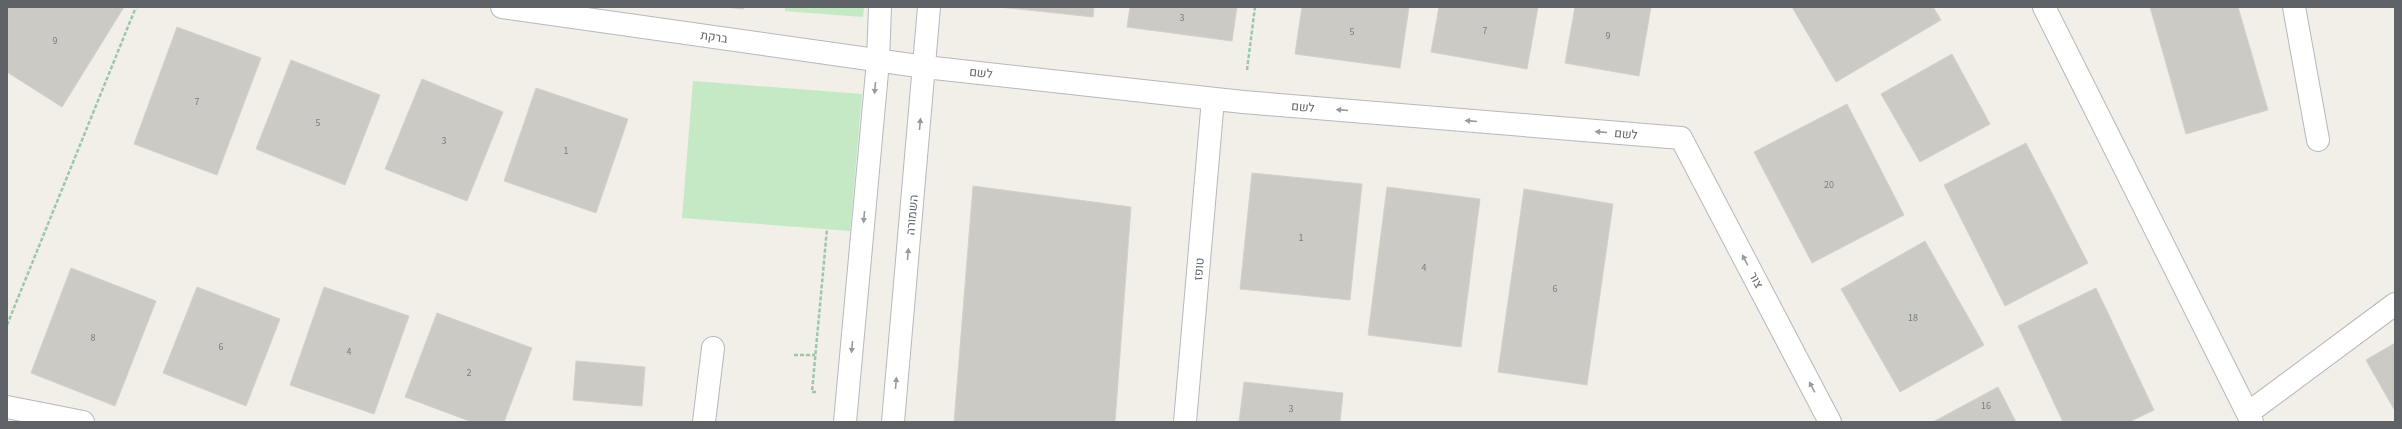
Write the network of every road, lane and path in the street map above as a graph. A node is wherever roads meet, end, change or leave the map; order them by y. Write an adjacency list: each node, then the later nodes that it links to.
1 (136, 7): 16 (path)
2 (880, 7): 8 (street)
3 (929, 7): 9 (street, השמורה)
4 (1255, 7): 10 (path)
5 (2044, 7): 22 (street)
6 (2294, 7): 13 (street)
7 (514, 8): 8 (street, ברקת)
8 (878, 61): 9 (street, ברקת); 25 (street, one-way to 25)
9 (925, 67): 11 (street, לשם); 26 (street, השמורה, one-way to 9)
10 (1243, 102): 11 (street, לשם); 12 (street, לשם, one-way to 10)
11 (1213, 108): 27 (street, טופז)
12 (1681, 138): 28 (street, צור, one-way to 12)
13 (2318, 140)
14 (827, 229): 19 (path)
15 (2395, 304): 22 (street)
16 (7, 325)
17 (713, 348): 24 (street)
18 (794, 355): 19 (path)
19 (815, 355): 20 (path)
20 (819, 392)
21 (7, 407): 23 (street)
22 (2250, 418)
23 (83, 422)
24 (704, 422)
25 (845, 422)
26 (892, 422)
27 (1185, 422)
28 (1830, 422)

